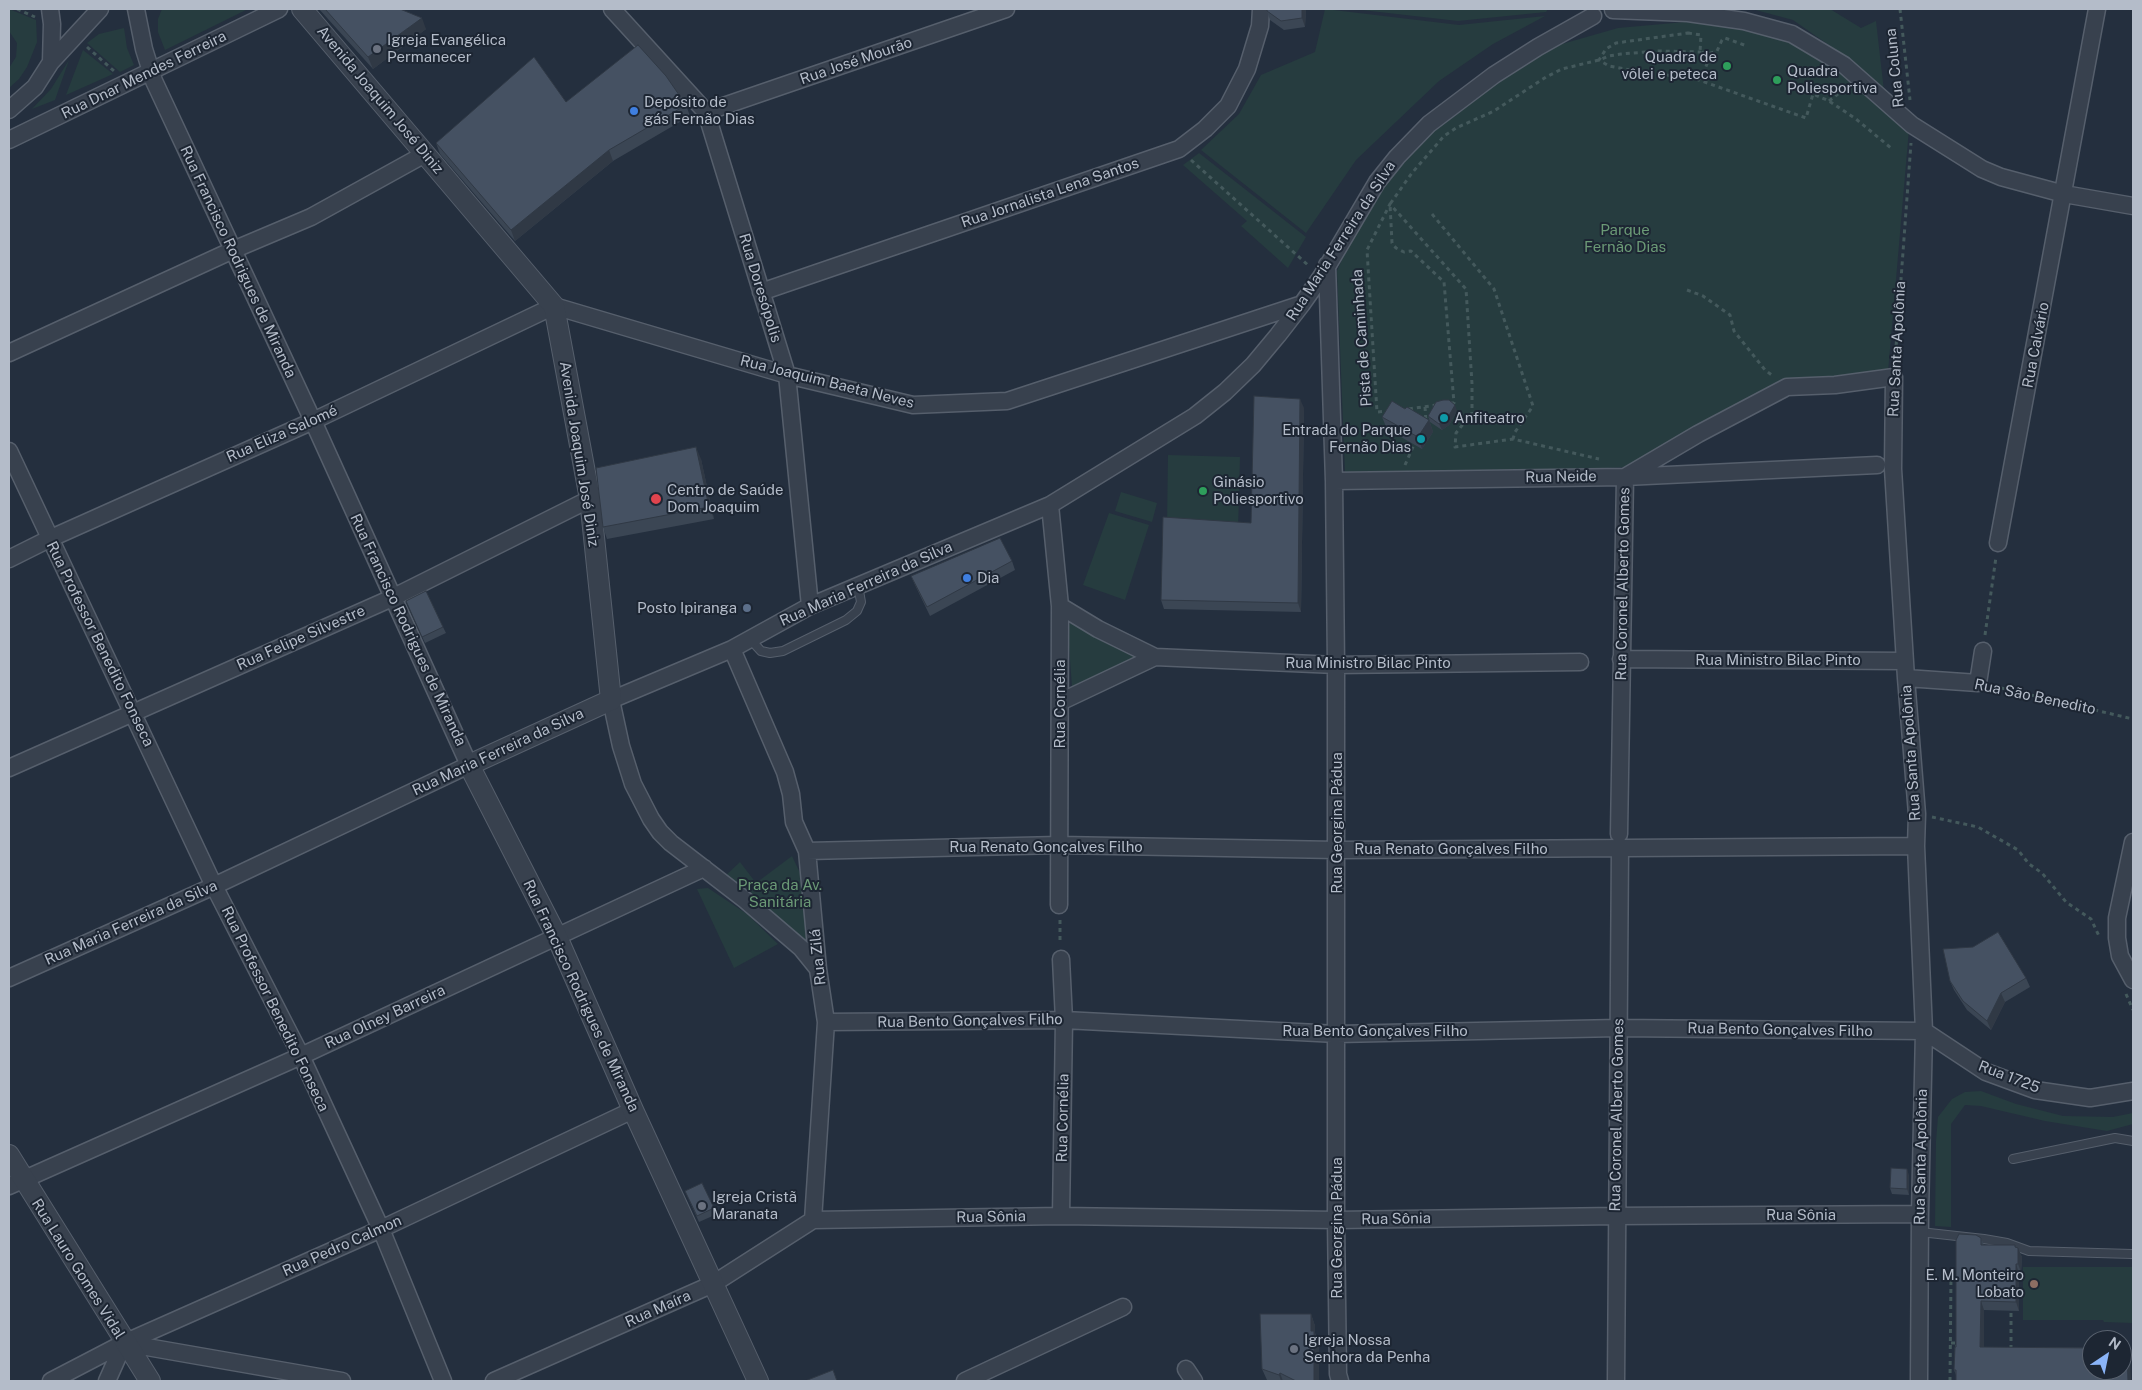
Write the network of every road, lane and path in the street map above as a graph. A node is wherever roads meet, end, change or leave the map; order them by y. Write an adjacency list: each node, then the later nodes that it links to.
1 (17, 9): 14 (path)
2 (100, 9): 20 (street)
3 (136, 9): 21 (street, Rua Francisco Rodrigues de Miranda)
4 (279, 9): 21 (street, Rua Dnar Mendes Ferreira)
5 (302, 9): 32 (street, Avenida Joaquim José Diniz)
6 (612, 9): 27 (street, Rua Doresópolis)
7 (1006, 9): 27 (street, Rua José Mourão)
8 (1261, 9): 31 (street, Rua Jornalista Lena Santos)
9 (1613, 9): 12 (street, Rua Maria Ferreira da Silva); 13 (street)
10 (1900, 9): 28 (path, Rua Coluna)
11 (2097, 9): 33 (street, Rua Calvário)
12 (1591, 13): 38 (street, Rua Maria Ferreira da Silva)
13 (1688, 13): 15 (path); 28 (street)
14 (46, 14): 20 (street)
15 (1688, 34): 18 (path); 19 (path)
16 (82, 43): 22 (path)
17 (1748, 46): 18 (path)
18 (1700, 52): 19 (path, Pista de Caminhada); 23 (path)
19 (1599, 60): 23 (path); 34 (path, Pista de Caminhada)
20 (51, 62): 26 (street)
21 (151, 72): 29 (street, Rua Dnar Mendes Ferreira); 37 (street, Rua Francisco Rodrigues de Miranda)
22 (120, 76)
23 (1696, 79): 25 (path)
24 (1838, 94): 25 (path)
25 (1830, 101): 30 (path)
26 (9, 110)
27 (706, 112): 40 (street, Rua Doresópolis)
28 (1912, 126): 33 (street); 45 (path, Rua Santa Apolônia)
29 (9, 140)
30 (1891, 148)
31 (1179, 149): 38 (path); 40 (street, Rua Jornalista Lena Santos)
32 (425, 154): 37 (street); 42 (street, Avenida Joaquim José Diniz)
33 (2064, 194): 35 (street); 65 (street, Rua Calvário)
34 (1390, 204): 47 (path); 48 (path, Pista de Caminhada); 55 (path)
35 (2133, 206)
36 (1432, 214): 55 (path)
37 (233, 250): 43 (street); 50 (street, Rua Francisco Rodrigues de Miranda)
38 (1324, 271): 41 (street, Rua Maria Ferreira da Silva); 61 (street, Rua Georgina Pádua)
39 (1687, 290): 46 (path)
40 (761, 292): 44 (street, Rua Doresópolis)
41 (1302, 304): 44 (street, Rua Joaquim Baeta Neves); 63 (street, Rua Maria Ferreira da Silva)
42 (554, 306): 44 (street, Rua Joaquim Baeta Neves); 50 (street, Rua Eliza Salomé); 62 (street, Avenida Joaquim José Diniz)
43 (9, 353)
44 (787, 375): 69 (street, Rua Doresópolis)
45 (1894, 377): 46 (street, Rua Coronel Alberto Gomes); 76 (street, Rua Santa Apolônia)
46 (1787, 387): 59 (street, Rua Coronel Alberto Gomes)
47 (1454, 403): 48 (path, Pista de Caminhada); 49 (path)
48 (1426, 407): 51 (path)
49 (1452, 409)
50 (313, 421): 64 (street, Rua Eliza Salomé); 68 (street, Rua Francisco Rodrigues de Miranda)
51 (1426, 422): 52 (path); 53 (path)
52 (1434, 423)
53 (1422, 429)
54 (1418, 436): 60 (path)
55 (1513, 439): 57 (path)
56 (9, 451): 64 (street, Rua Professor Benedito Fonseca)
57 (1598, 458)
58 (1877, 464): 59 (street, Rua Neide)
59 (1625, 477): 60 (street, Rua Neide); 75 (street, Rua Coronel Alberto Gomes)
60 (1400, 479): 61 (street, Rua Neide)
61 (1334, 481): 78 (street, Rua Georgina Pádua)
62 (590, 499): 68 (street, Rua Felipe Silvestre); 81 (street, Avenida Joaquim José Diniz)
63 (1050, 505): 67 (street, Rua Maria Ferreira da Silva); 70 (street, Rua Cornélia)
64 (49, 539): 66 (street, Rua Eliza Salomé); 83 (street, Rua Professor Benedito Fonseca)
65 (1998, 543): 73 (path)
66 (9, 559)
67 (858, 586): 69 (street, Rua Maria Ferreira da Silva); 71 (lane)
68 (392, 598): 83 (street, Rua Felipe Silvestre); 85 (street, Rua Francisco Rodrigues de Miranda)
69 (810, 606): 71 (street, Rua Maria Ferreira da Silva)
70 (1060, 606): 74 (street, Rua Ministro Bilac Pinto); 82 (street, Rua Cornélia)
71 (750, 639): 72 (street, Rua Maria Ferreira da Silva)
72 (732, 649): 81 (street, Rua Maria Ferreira da Silva); 93 (street, Rua Zilá)
73 (1983, 651): 80 (street)
74 (1155, 656): 78 (street, Rua Ministro Bilac Pinto); 82 (street, Rua Ministro Bilac Pinto)
75 (1621, 659): 76 (street, Rua Ministro Bilac Pinto); 88 (street, Rua Coronel Alberto Gomes)
76 (1904, 661): 79 (street, Rua Santa Apolônia)
77 (1580, 662): 78 (street, Rua Ministro Bilac Pinto)
78 (1336, 665): 92 (street, Rua Georgina Pádua)
79 (1906, 678): 80 (street, Rua São Benedito); 87 (street, Rua Santa Apolônia)
80 (1978, 682): 84 (path, Rua São Benedito)
81 (611, 700): 85 (street, Rua Maria Ferreira da Silva); 94 (street, Avenida Joaquim José Diniz)
82 (1060, 702): 90 (street, Rua Cornélia)
83 (133, 712): 86 (street, Rua Felipe Silvestre); 95 (street, Rua Professor Benedito Fonseca)
84 (2133, 719)
85 (469, 765): 95 (street, Rua Maria Ferreira da Silva); 97 (street, Rua Francisco Rodrigues de Miranda)
86 (9, 768)
87 (1917, 814): 91 (street, Rua Santa Apolônia); 98 (path)
88 (1619, 841): 91 (street, Rua Renato Gonçalves Filho); 92 (street, Rua Renato Gonçalves Filho); 106 (street, Rua Coronel Alberto Gomes)
89 (2133, 842): 102 (street)
90 (1060, 845): 92 (street, Rua Renato Gonçalves Filho); 93 (street, Rua Renato Gonçalves Filho); 96 (street, Rua Cornélia)
91 (1916, 846): 107 (street, Rua Santa Apolônia)
92 (1337, 850): 108 (street, Rua Georgina Pádua)
93 (807, 851): 100 (street, Rua Zilá)
94 (704, 868): 97 (street, Rua Olney Barreira); 100 (street, Avenida Joaquim José Diniz)
95 (214, 886): 101 (street, Rua Maria Ferreira da Silva); 109 (street, Rua Professor Benedito Fonseca)
96 (1059, 905): 99 (path)
97 (557, 936): 109 (street, Rua Olney Barreira); 111 (street, Rua Francisco Rodrigues de Miranda)
98 (2102, 944)
99 (1061, 959): 104 (street, Rua Cornélia)
100 (818, 969): 105 (street, Rua Zilá)
101 (9, 978)
102 (2128, 983): 103 (path)
103 (2133, 1010)
104 (1064, 1020): 105 (street, Rua Bento Gonçalves Filho); 108 (street, Rua Bento Gonçalves Filho); 117 (street, Rua Cornélia)
105 (826, 1022): 119 (street, Rua Zilá)
106 (1618, 1028): 107 (street, Rua Bento Gonçalves Filho); 108 (street, Rua Bento Gonçalves Filho); 118 (street, Rua Coronel Alberto Gomes)
107 (1924, 1031): 110 (street, Rua 1725); 116 (street, Rua Santa Apolônia)
108 (1337, 1034): 120 (street, Rua Georgina Pádua)
109 (301, 1056): 115 (street, Rua Olney Barreira); 121 (street, Rua Professor Benedito Fonseca)
110 (2133, 1091)
111 (633, 1110): 121 (street, Rua Pedro Calmon); 125 (street, Rua Francisco Rodrigues de Miranda)
112 (2133, 1140): 114 (lane)
113 (9, 1155): 115 (street, Rua Lauro Gomes Vidal)
114 (2013, 1159)
115 (16, 1183): 128 (street, Rua Lauro Gomes Vidal)
116 (1920, 1214): 118 (street, Rua Sônia); 122 (street, Rua Santa Apolônia)
117 (1061, 1216): 119 (street, Rua Sônia); 120 (street, Rua Sônia)
118 (1616, 1216): 120 (street, Rua Sônia); 143 (street, Rua Coronel Alberto Gomes)
119 (813, 1220): 125 (street, Rua Maíra)
120 (1336, 1220): 142 (street, Rua Georgina Pádua)
121 (381, 1229): 128 (street, Rua Pedro Calmon); 138 (street, Rua Professor Benedito Fonseca)
122 (1920, 1232): 123 (lane); 144 (street, Rua Santa Apolônia)
123 (2132, 1254)
124 (1951, 1276): 129 (path)
125 (713, 1284): 139 (street, Rua Maíra); 140 (street, Rua Francisco Rodrigues de Miranda)
126 (1123, 1307): 141 (street)
127 (2011, 1313): 132 (path)
128 (124, 1343): 134 (street, Rua Pedro Calmon); 135 (street); 136 (street, Rua Lauro Gomes Vidal); 137 (street)
129 (1951, 1343): 130 (path); 133 (path)
130 (1956, 1343): 131 (path); 133 (path)
131 (1964, 1343)
132 (2003, 1348)
133 (1950, 1358): 145 (path)
134 (51, 1381)
135 (107, 1381)
136 (150, 1381)
137 (342, 1381)
138 (443, 1381)
139 (494, 1381)
140 (758, 1381)
141 (965, 1381)
142 (1340, 1381)
143 (1616, 1381)
144 (1919, 1381)
145 (1950, 1381)

